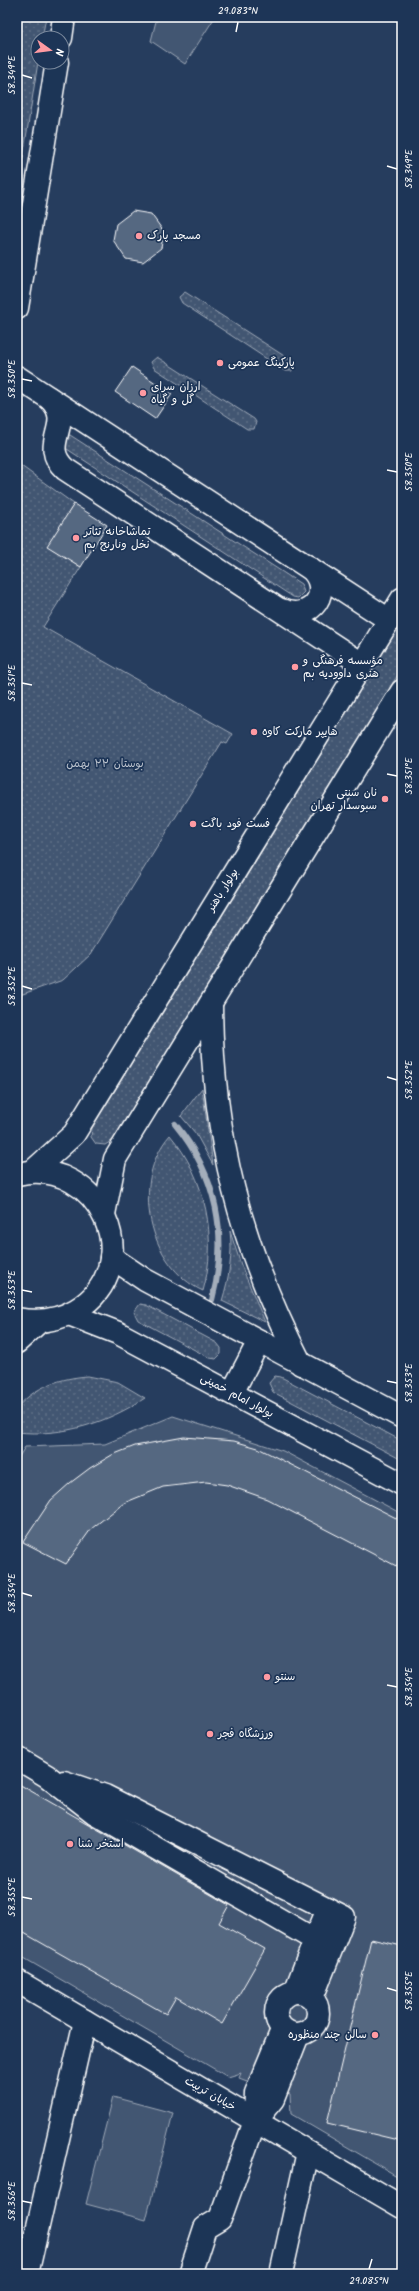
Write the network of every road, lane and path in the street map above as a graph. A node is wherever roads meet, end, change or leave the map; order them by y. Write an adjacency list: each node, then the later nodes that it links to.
1 (64, 17): 2 (main road)
2 (62, 30)
3 (56, 70): 4 (main road)
4 (17, 308)
5 (17, 377): 6 (main road)
6 (49, 398): 7 (main road); 8 (main road)
7 (92, 426): 8 (main road); 9 (main road)
8 (57, 434): 11 (main road)
9 (309, 567): 11 (main road); 12 (main road)
10 (402, 599): 12 (main road, بولوار باهنر)
11 (281, 610): 13 (main road)
12 (389, 620): 13 (main road, بولوار باهنر)
13 (362, 664): 16 (main road, بولوار باهنر)
14 (402, 691): 15 (main road)
15 (211, 1003): 17 (main road); 24 (main road)
16 (25, 1172): 17 (main road)
17 (104, 1214): 18 (main road)
18 (111, 1257): 19 (main road); 22 (main road)
19 (69, 1314): 21 (main road); 25 (main road, بولوار امام خمینی)
20 (17, 1318): 21 (main road)
21 (40, 1321): 23 (main road)
22 (259, 1341): 24 (main road); 25 (main road)
23 (17, 1342)
24 (300, 1364): 26 (main road)
25 (232, 1393): 27 (main road, بولوار امام خمینی)
26 (402, 1417)
27 (402, 1484)
28 (17, 1758): 29 (main road)
29 (47, 1776): 30 (main road); 31 (main road)
30 (233, 1861): 31 (main road); 32 (main road)
31 (220, 1885): 32 (main road)
32 (323, 1945): 34 (main road)
33 (17, 1981): 35 (main road, خیابان تربیت)
34 (304, 1995): 36 (main road); 36 (main road)
35 (85, 2021): 37 (main road, خیابان تربیت); 40 (main road)
36 (290, 2032): 37 (main road)
37 (255, 2121): 38 (main road, خیابان تربیت); 41 (main road)
38 (308, 2152): 39 (main road, خیابان تربیت); 42 (main road)
39 (402, 2207)
40 (27, 2274)
41 (190, 2274)
42 (282, 2274)

